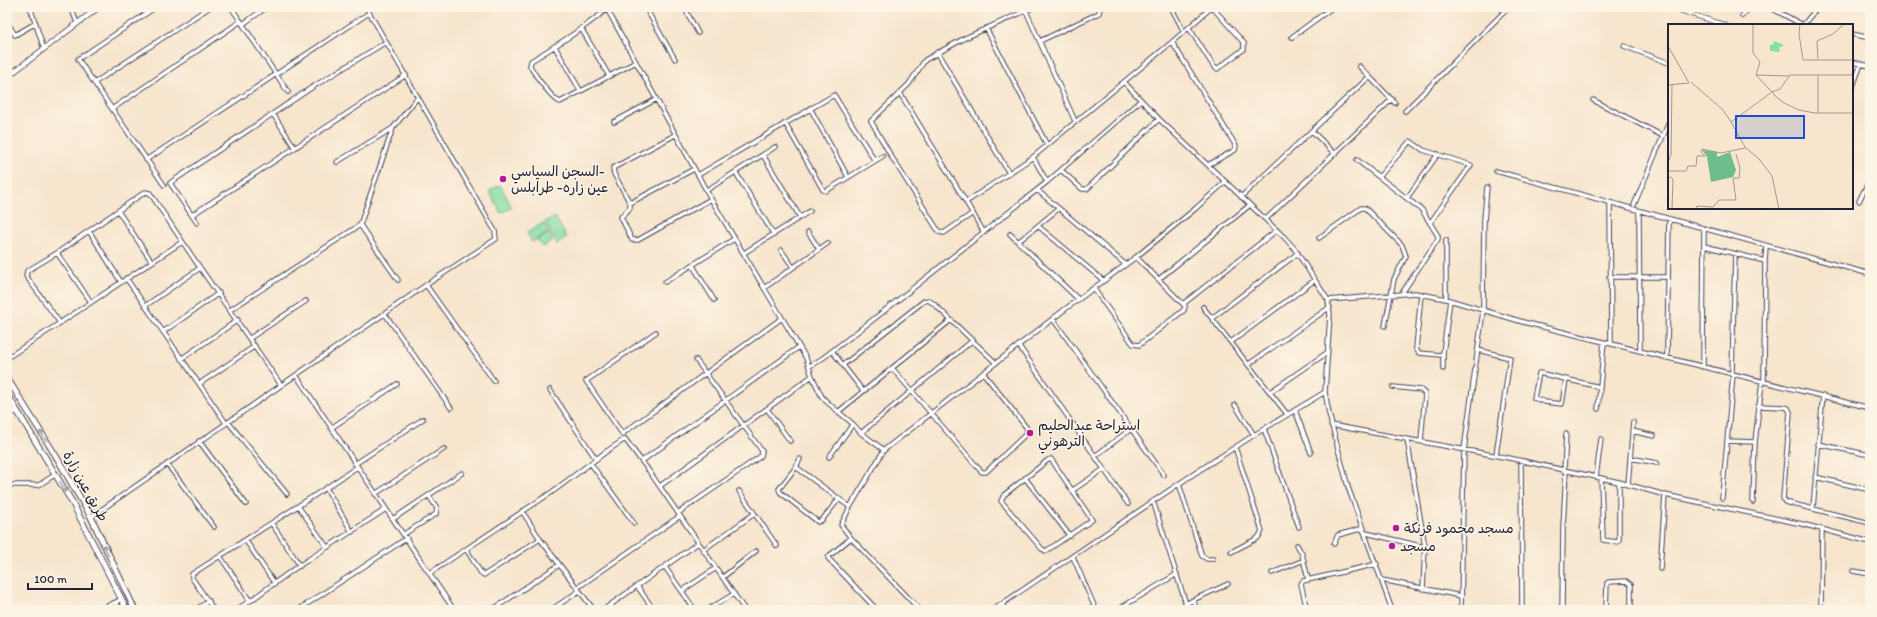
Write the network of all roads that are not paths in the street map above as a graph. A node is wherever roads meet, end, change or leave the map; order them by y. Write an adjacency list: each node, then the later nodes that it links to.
1 (30, 7): 27 (street)
2 (71, 7): 29 (street)
3 (99, 7): 29 (main road)
4 (156, 7): 62 (street)
5 (210, 7): 62 (street)
6 (231, 7): 28 (street)
7 (267, 7): 28 (street)
8 (366, 7): 23 (street)
9 (645, 7): 49 (street)
10 (684, 7): 38 (street)
11 (1034, 7): 22 (street)
12 (1100, 7): 42 (street)
13 (1171, 7): 37 (street)
14 (1212, 7): 36 (street); 36 (street)
15 (1333, 7): 40 (street)
16 (1509, 7): 75 (street)
17 (1669, 7): 25 (street)
18 (1750, 7): 24 (street)
19 (1769, 7): 32 (street)
20 (1818, 7): 33 (street)
21 (609, 8): 34 (street); 50 (street)
22 (1026, 11): 35 (street); 42 (street)
23 (369, 13): 43 (street); 56 (street)
24 (1742, 16)
25 (1710, 20): 30 (street); 31 (street)
26 (7, 22): 27 (street)
27 (36, 23): 47 (street)
28 (242, 23): 56 (street); 74 (street)
29 (77, 24): 47 (main road)
30 (1708, 24)
31 (1722, 24)
32 (1801, 24)
33 (1804, 24)
34 (581, 28): 46 (street); 58 (street)
35 (986, 28): 48 (street); 86 (street)
36 (1189, 28): 37 (street)
37 (1184, 32): 44 (street)
38 (698, 33)
39 (1853, 34): 41 (street)
40 (1292, 37)
41 (1870, 38)
42 (1040, 41): 78 (street)
43 (386, 42): 57 (street); 76 (street)
44 (1172, 42): 61 (street); 98 (street)
45 (1624, 46): 52 (street)
46 (555, 47): 64 (street); 64 (street)
47 (44, 49): 59 (main road)
48 (937, 52): 66 (street); 103 (street)
49 (675, 59)
50 (636, 62): 58 (street); 69 (street)
51 (1853, 62): 53 (street)
52 (1668, 63)
53 (1861, 64): 55 (street); 63 (street)
54 (1359, 66): 60 (street)
55 (1870, 66)
56 (276, 74): 65 (street); 94 (street)
57 (406, 75): 67 (street); 88 (street)
58 (609, 76): 64 (street)
59 (7, 77)
60 (1369, 77): 68 (street); 83 (street)
61 (1124, 82): 70 (street); 78 (street)
62 (94, 83): 74 (street)
63 (1853, 86)
64 (580, 90)
65 (288, 92)
66 (900, 93): 118 (street); 127 (street)
67 (418, 97): 82 (street); 175 (street)
68 (1392, 99): 72 (street); 89 (street)
69 (655, 100): 79 (street); 84 (street)
70 (1140, 100): 77 (street); 100 (street)
71 (1593, 100): 85 (street)
72 (1395, 103)
73 (810, 108): 80 (street); 97 (street); 105 (street)
74 (112, 109): 94 (street)
75 (1405, 111)
76 (273, 114): 88 (street); 128 (street)
77 (1159, 120): 98 (street); 100 (street)
78 (1075, 121): 86 (street)
79 (614, 122)
80 (785, 123): 104 (street); 105 (street)
81 (1668, 124): 85 (street)
82 (393, 128): 96 (street); 134 (street)
83 (1312, 131): 89 (street); 114 (street)
84 (675, 134): 99 (street); 120 (street)
85 (1663, 136): 122 (street)
86 (1047, 145): 93 (street)
87 (775, 147): 91 (street)
88 (295, 148): 128 (street)
89 (1335, 154): 130 (street)
90 (1438, 154): 106 (street); 115 (street); 133 (street)
91 (763, 155): 102 (street); 129 (street)
92 (884, 156): 97 (street)
93 (1032, 157): 103 (street); 108 (street)
94 (146, 160): 110 (street)
95 (1357, 160): 106 (street)
96 (337, 162)
97 (875, 162): 105 (street)
98 (1208, 165): 109 (street)
99 (694, 169): 104 (street); 120 (street)
100 (1061, 170): 108 (street)
101 (1496, 171): 119 (street)
102 (736, 172): 112 (street); 142 (street)
103 (1008, 173): 118 (street)
104 (698, 175): 112 (street)
105 (848, 177)
106 (1379, 177): 115 (street)
107 (1870, 179): 117 (street)
108 (1047, 182): 113 (street)
109 (1225, 182): 114 (street); 157 (street)
110 (164, 185)
111 (1487, 187): 193 (street)
112 (707, 190): 116 (street)
113 (1037, 190): 123 (street); 139 (street)
114 (1241, 197): 121 (street)
115 (1407, 198): 133 (street)
116 (711, 199): 120 (street); 144 (street)
117 (1859, 201)
118 (966, 202): 127 (street)
119 (1610, 203): 126 (street); 165 (street)
120 (630, 204)
121 (1250, 205): 130 (street); 169 (street)
122 (1634, 205)
123 (1058, 209): 135 (street); 160 (street)
124 (118, 211): 138 (street); 146 (street); 159 (street)
125 (810, 211): 129 (street)
126 (1639, 212): 131 (street); 166 (street)
127 (972, 213): 139 (street)
128 (192, 215): 132 (street)
129 (800, 217): 142 (street)
130 (1266, 219): 137 (street)
131 (1669, 219): 136 (street); 167 (street)
132 (197, 223)
133 (1430, 223): 179 (street)
134 (360, 225): 170 (street); 192 (street)
135 (1038, 226): 147 (street); 172 (street)
136 (1704, 229): 149 (street); 150 (street)
137 (1277, 230): 155 (street); 188 (street)
138 (89, 231): 153 (street); 173 (street)
139 (983, 231): 213 (street)
140 (808, 232): 151 (street)
141 (1010, 234): 147 (street)
142 (774, 235): 154 (street)
143 (1319, 238): 180 (street)
144 (734, 239): 154 (street); 161 (street)
145 (1446, 240): 183 (street)
146 (182, 242): 159 (street); 162 (street)
147 (1018, 242): 182 (street)
148 (828, 243): 151 (street)
149 (1704, 246): 156 (street); 225 (street)
150 (1766, 246): 158 (street); 164 (street)
151 (819, 249): 163 (street)
152 (781, 250): 163 (street)
153 (57, 253): 187 (street); 200 (street)
154 (744, 253): 176 (street)
155 (1298, 254): 171 (street); 196 (street)
156 (1735, 254): 158 (street); 231 (street)
157 (1136, 257): 160 (street); 169 (street)
158 (1765, 261): 236 (street)
159 (152, 262): 168 (street)
160 (1125, 264): 172 (street)
161 (694, 266): 174 (street); 184 (street)
162 (200, 268): 178 (street); 189 (street)
163 (792, 268): 176 (street)
164 (1870, 274)
165 (1609, 277): 166 (street); 208 (street)
166 (1639, 277): 167 (street); 214 (street)
167 (1667, 277): 218 (street)
168 (126, 278): 173 (street); 189 (street)
169 (1159, 279): 188 (street)
170 (398, 280)
171 (1315, 280): 185 (street); 206 (street)
172 (1104, 281): 177 (street)
173 (121, 282): 187 (street)
174 (666, 282)
175 (426, 285): 194 (street); 235 (street)
176 (764, 288): 195 (street)
177 (1094, 289): 182 (street); 188 (street)
178 (219, 293): 192 (street); 202 (street)
179 (1402, 293): 180 (street); 181 (street)
180 (1390, 294): 185 (street); 201 (street)
181 (1421, 294): 183 (street); 216 (street)
182 (1078, 299): 197 (street)
183 (1448, 299): 193 (street); 216 (street)
184 (714, 300)
185 (1328, 300): 191 (street)
186 (306, 301): 204 (street)
187 (91, 302): 200 (street)
188 (1183, 304)
189 (145, 306): 202 (street)
190 (1203, 307): 196 (street)
191 (1330, 307): 215 (street); 222 (street)
192 (230, 310): 198 (street)
193 (1483, 311): 207 (street); 212 (street)
194 (385, 314): 230 (street); 252 (street)
195 (782, 318): 211 (street); 228 (street)
196 (1212, 318): 206 (street)
197 (1053, 319): 210 (street); 270 (street)
198 (238, 320): 204 (street); 219 (street)
199 (951, 320): 205 (street); 224 (street); 226 (street)
200 (60, 323): 217 (street)
201 (1385, 326)
202 (163, 332): 219 (street)
203 (656, 332): 273 (street)
204 (250, 338): 209 (street)
205 (973, 340): 221 (street); 244 (street)
206 (1231, 342): 222 (street)
207 (1604, 342): 208 (street); 241 (street)
208 (1611, 344): 214 (street)
209 (255, 346): 237 (street); 239 (street)
210 (1020, 346): 221 (street); 293 (street)
211 (799, 347): 223 (street); 249 (street)
212 (1478, 350): 289 (street); 291 (street)
213 (832, 351): 223 (street); 224 (street)
214 (1640, 351): 218 (street)
215 (1328, 352): 245 (street); 246 (street)
216 (1443, 353): 227 (street)
217 (7, 358)
218 (1667, 358): 225 (street)
219 (181, 359): 237 (street)
220 (696, 360): 228 (street)
221 (996, 363): 229 (street)
222 (1248, 364): 245 (street)
223 (810, 366): 232 (street)
224 (843, 366): 243 (street)
225 (1703, 367): 231 (street)
226 (892, 368): 243 (street); 244 (street)
227 (1443, 369)
228 (705, 374): 249 (street); 273 (street)
229 (984, 374): 259 (street); 259 (street)
230 (296, 375): 239 (street); 268 (street)
231 (1733, 375): 236 (street); 282 (street)
232 (812, 376): 254 (street); 258 (street)
233 (7, 378): 340 (main road, طريق عين زارة, one-way to 233)
234 (1566, 380): 234 (street); 241 (street)
235 (494, 381)
236 (1763, 382): 248 (street); 251 (street)
237 (199, 384): 263 (street)
238 (397, 384): 268 (street)
239 (282, 385): 263 (street)
240 (1393, 387): 283 (street)
241 (1600, 387): 255 (street)
242 (550, 390): 296 (street)
243 (863, 391): 258 (street)
244 (912, 391): 259 (street); 272 (street)
245 (1270, 392): 260 (street)
246 (1324, 392): 256 (street); 266 (street)
247 (7, 394): 257 (main road, طريق عين زارة)
248 (1822, 395): 253 (street); 285 (street)
249 (724, 400): 267 (street); 299 (street)
250 (1235, 405): 275 (street)
251 (1758, 406): 284 (street); 335 (street)
252 (451, 408)
253 (1870, 408)
254 (768, 409): 267 (street); 281 (street)
255 (1598, 409)
256 (1295, 410): 260 (street); 290 (street)
257 (18, 411): 261 (street); 308 (main road, طريق عين زارة)
258 (838, 412): 265 (street)
259 (931, 414): 288 (street)
260 (1287, 414): 269 (street)
261 (7, 415)
262 (423, 419): 303 (street)
263 (227, 422): 280 (street); 323 (street)
264 (1633, 422): 271 (street)
265 (853, 424): 272 (street); 294 (street)
266 (1331, 425): 278 (street); 348 (street)
267 (743, 426): 318 (street); 338 (street)
268 (331, 428): 303 (street)
269 (1264, 429): 275 (street); 346 (street)
270 (1131, 430): 293 (street); 309 (street)
271 (1632, 431): 276 (street); 295 (street)
272 (861, 433): 288 (street)
273 (622, 434): 277 (street)
274 (1566, 434): 306 (street)
275 (1254, 435): 286 (street)
276 (1654, 436)
277 (626, 439): 296 (street); 299 (street)
278 (1407, 439): 283 (street); 361 (street)
279 (1600, 439): 310 (street)
280 (199, 441): 301 (street); 331 (street)
281 (790, 441)
282 (1728, 441): 284 (street); 327 (street)
283 (1421, 442): 289 (street)
284 (1755, 442): 330 (street)
285 (1818, 444): 292 (street); 311 (street)
286 (1235, 447): 315 (street); 365 (street)
287 (444, 449): 324 (street)
288 (884, 450): 334 (street)
289 (1464, 450): 291 (street); 391 (street)
290 (1311, 453)
291 (1496, 455): 298 (street)
292 (1870, 455)
293 (1096, 456): 305 (street)
294 (829, 457)
295 (1630, 458): 300 (street); 317 (street)
296 (596, 459): 302 (street)
297 (800, 459): 304 (street)
298 (1521, 460): 306 (street); 429 (street)
299 (642, 461): 318 (street)
300 (1657, 462)
301 (167, 464): 340 (street); 345 (street)
302 (591, 464): 337 (street); 342 (street)
303 (356, 466): 319 (street); 324 (street)
304 (796, 467): 328 (street); 328 (street)
305 (1104, 469): 320 (street); 332 (street)
306 (1565, 471): 310 (street); 430 (street)
307 (462, 473): 326 (street)
308 (56, 474): 316 (street); 392 (main road, طريق عين زارة, one-way to 392)
309 (1164, 475)
310 (1596, 477): 313 (street)
311 (1816, 477): 321 (street); 335 (street)
312 (1025, 478): 320 (street); 351 (street); 351 (street)
313 (1601, 478): 314 (street); 314 (street)
314 (1619, 482): 317 (street)
315 (1179, 484): 329 (street); 368 (street)
316 (7, 485)
317 (1628, 485): 325 (street)
318 (660, 486): 338 (street)
319 (326, 488): 333 (street); 349 (street)
320 (1073, 490): 351 (street)
321 (1870, 490)
322 (739, 491): 339 (street)
323 (287, 494)
324 (375, 494): 336 (street)
325 (1665, 495): 347 (street); 375 (street)
326 (429, 496): 341 (street); 350 (street)
327 (1722, 498)
328 (838, 500): 334 (street)
329 (1153, 501): 367 (street); 379 (street)
330 (1753, 502)
331 (246, 504)
332 (1128, 504)
333 (298, 506): 344 (street); 360 (street)
334 (850, 507): 353 (street)
335 (1813, 508): 343 (street)
336 (386, 509): 341 (street); 349 (street)
337 (522, 511): 352 (street); 362 (street)
338 (679, 514): 356 (street); 388 (street)
339 (754, 514): 359 (street); 363 (street)
340 (91, 517): 403 (main road, طريق عين زارة, one-way to 340)
341 (393, 519): 350 (street)
342 (634, 523)
343 (1870, 523)
344 (272, 524): 354 (street); 372 (street)
345 (214, 527)
346 (1298, 527)
347 (1822, 529): 355 (street); 433 (street)
348 (1365, 531): 357 (street); 361 (street); 370 (street)
349 (352, 532): 360 (street)
350 (405, 536): 377 (street); 407 (street)
351 (1070, 536)
352 (540, 538): 362 (street); 371 (street)
353 (851, 538): 418 (street); 419 (street)
354 (246, 541): 366 (street); 384 (street)
355 (1870, 542)
356 (698, 543): 363 (street); 373 (street)
357 (1334, 544)
358 (1297, 545): 369 (street)
359 (777, 546)
360 (327, 547): 372 (street)
361 (1425, 547): 387 (street)
362 (466, 548): 377 (street)
363 (702, 550): 374 (street)
364 (756, 551): 381 (street)
365 (1231, 552)
366 (220, 556): 394 (street); 396 (street)
367 (1073, 557): 397 (street); 422 (street)
368 (1213, 559)
369 (1304, 560): 378 (street); 382 (street)
370 (1377, 564): 382 (street); 383 (street)
371 (559, 565): 388 (street); 409 (street)
372 (300, 566): 384 (street)
373 (665, 566): 386 (street); 389 (street)
374 (716, 568): 381 (street); 389 (street)
375 (1660, 569)
376 (1853, 571): 380 (street)
377 (430, 572): 408 (street)
378 (1272, 573)
379 (1176, 574): 398 (street); 423 (street)
380 (1870, 574)
381 (723, 578): 390 (street)
382 (1308, 579): 426 (street)
383 (1382, 580): 387 (street); 427 (street)
384 (276, 584): 394 (street)
385 (1228, 584): 393 (street)
386 (637, 586): 399 (street); 414 (street)
387 (1423, 589): 391 (street)
388 (578, 590): 410 (street); 411 (street)
389 (682, 591): 415 (street)
390 (734, 594): 416 (street); 417 (street)
391 (1462, 596): 428 (street)
392 (122, 599): 395 (street); 402 (main road, طريق عين زارة)
393 (1193, 600): 398 (street); 425 (street)
394 (250, 601): 406 (street)
395 (116, 602): 400 (street); 401 (street)
396 (209, 602): 404 (street); 405 (street)
397 (1002, 604): 420 (street); 421 (street)
398 (1186, 604): 424 (street)
399 (610, 605): 412 (street); 413 (street)
400 (99, 610)
401 (120, 610)
402 (127, 610)
403 (135, 610)
404 (195, 610)
405 (214, 610)
406 (236, 610)
407 (298, 610)
408 (454, 610)
409 (492, 610)
410 (551, 610)
411 (594, 610)
412 (603, 610)
413 (614, 610)
414 (654, 610)
415 (695, 610)
416 (707, 610)
417 (745, 610)
418 (877, 610)
419 (920, 610)
420 (993, 610)
421 (1005, 610)
422 (1094, 610)
423 (1117, 610)
424 (1174, 610)
425 (1196, 610)
426 (1306, 610)
427 (1392, 610)
428 (1461, 610)
429 (1522, 610)
430 (1562, 610)
431 (1606, 610): 432 (street)
432 (1631, 610)
433 (1821, 610)

